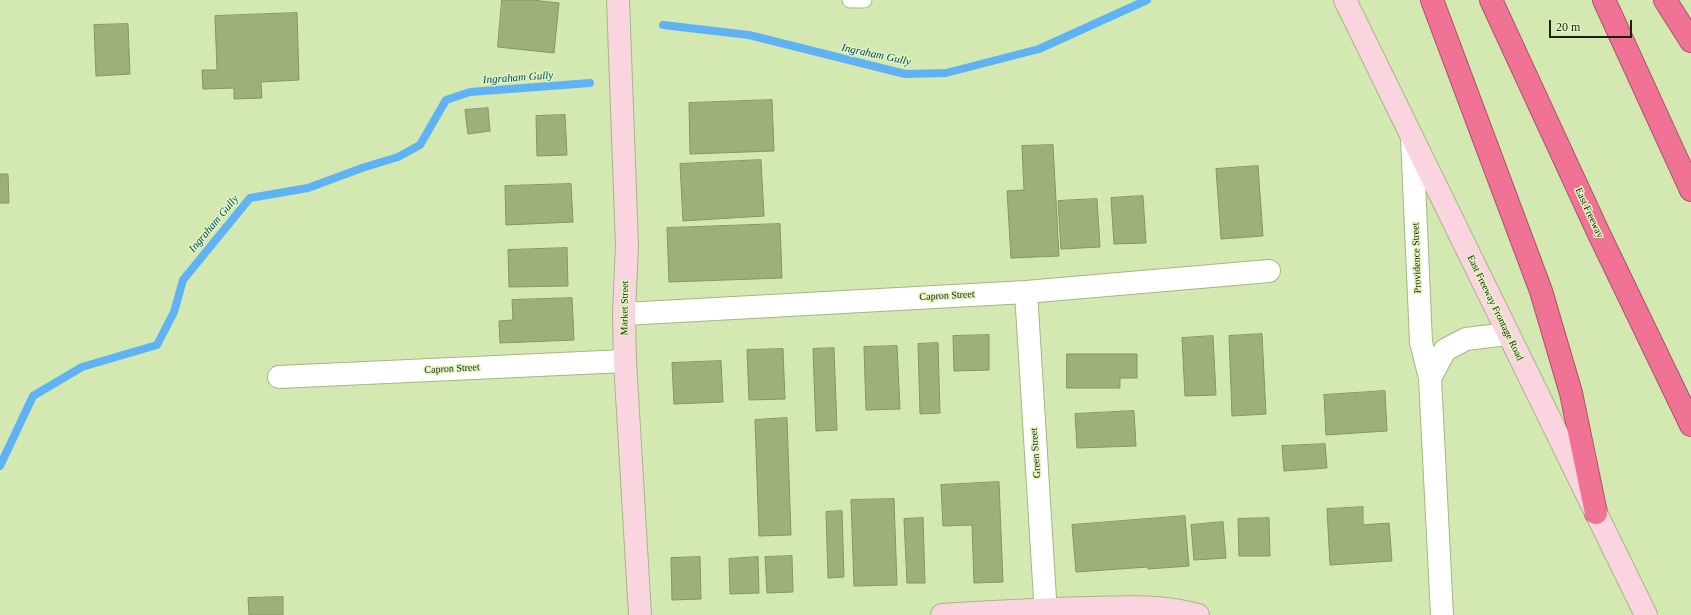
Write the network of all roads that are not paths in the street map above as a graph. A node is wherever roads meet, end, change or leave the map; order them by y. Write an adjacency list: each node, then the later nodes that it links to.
1 (618, 0): 14 (street, Market Street)
2 (850, 0): 3 (lane)
3 (864, 0)
4 (1345, 0): 10 (street, East Freeway Frontage Road)
5 (1432, 0): 20 (highway)
6 (1491, 0): 19 (highway, East Freeway)
7 (1604, 0): 11 (highway)
8 (1664, 0): 9 (highway)
9 (1691, 42)
10 (1412, 137): 15 (street, East Freeway Frontage Road); 18 (street, Providence Street)
11 (1691, 190)
12 (1269, 271): 13 (street, Capron Street)
13 (1026, 292): 14 (street, Capron Street); 21 (street, Green Street)
14 (624, 314): 16 (street, Market Street)
15 (1508, 334): 18 (street, Providence Street); 20 (street, East Freeway Frontage Road)
16 (625, 361): 17 (street, Capron Street); 22 (street, Market Street)
17 (279, 377)
18 (1430, 378): 25 (street, Providence Street)
19 (1691, 425)
20 (1596, 513): 26 (street, East Freeway Frontage Road)
21 (1046, 612): 23 (street); 24 (street)
22 (640, 615)
23 (942, 615)
24 (1198, 615)
25 (1442, 615)
26 (1646, 615)

